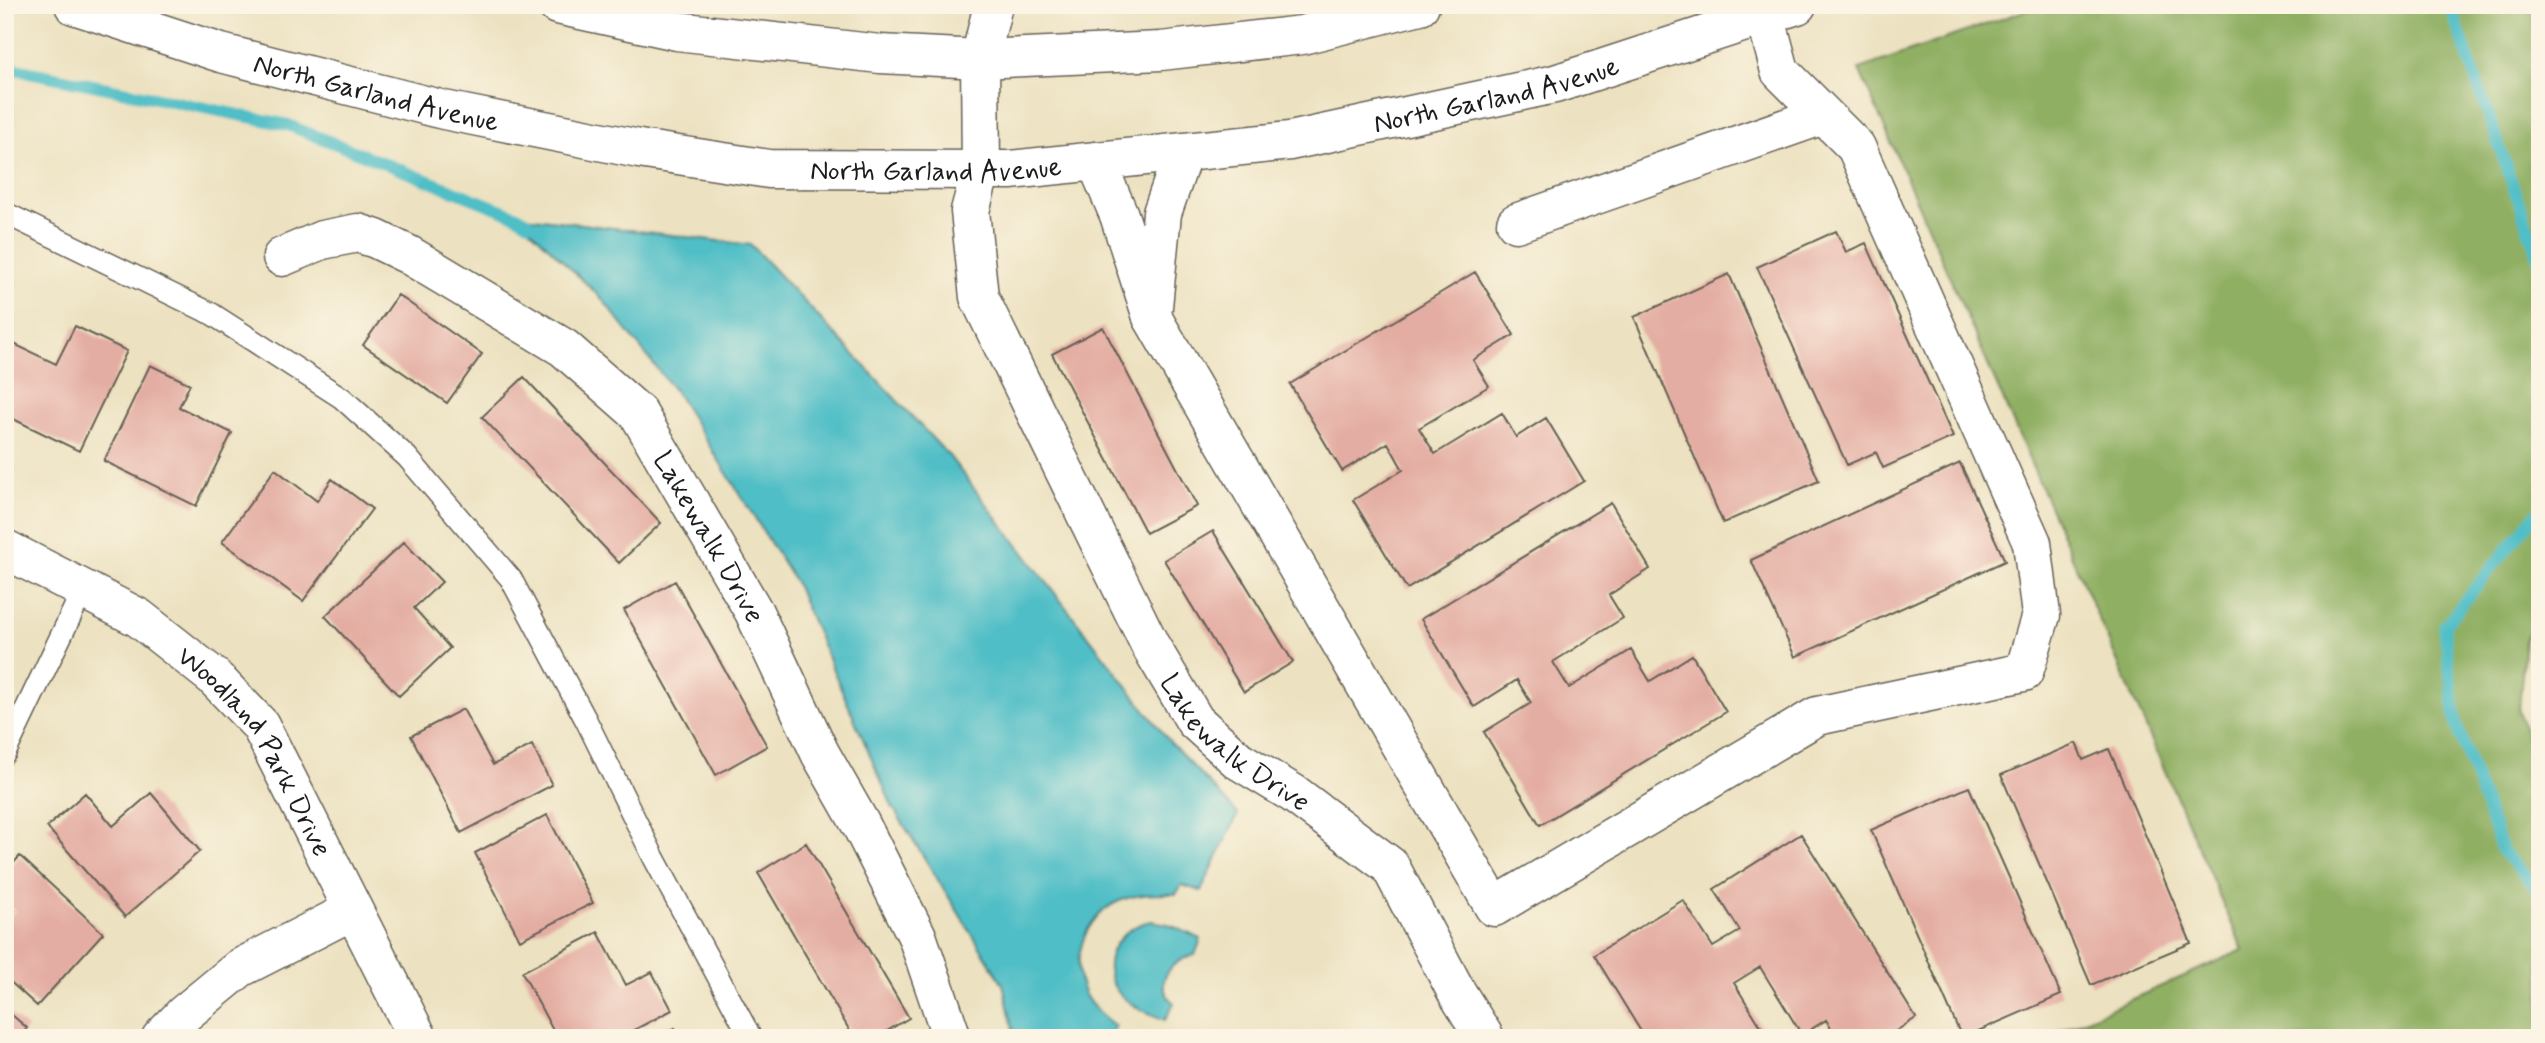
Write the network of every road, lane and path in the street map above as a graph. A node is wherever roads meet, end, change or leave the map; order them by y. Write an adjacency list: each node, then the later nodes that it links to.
1 (74, 5): 10 (street, North Garland Avenue)
2 (557, 5): 6 (street)
3 (993, 5): 6 (street, Lakewalk Drive)
4 (1420, 5): 6 (street)
5 (1781, 10): 7 (street); 8 (street, North Garland Avenue)
6 (980, 59): 10 (street, Lakewalk Drive)
7 (1823, 115): 12 (street); 14 (street)
8 (1183, 153): 9 (street, North Garland Avenue); 14 (street)
9 (1096, 161): 10 (street, North Garland Avenue); 14 (street)
10 (981, 170): 23 (street, Lakewalk Drive)
11 (5, 213): 21 (lane)
12 (1516, 223)
13 (282, 257): 22 (street, Lakewalk Drive)
14 (1152, 317)
15 (5, 549): 16 (street, Woodland Park Drive)
16 (83, 590): 17 (lane); 18 (street, Woodland Park Drive)
17 (5, 753)
18 (353, 910): 19 (street); 20 (street, Woodland Park Drive)
19 (161, 1038)
20 (418, 1038)
21 (751, 1038)
22 (952, 1038)
23 (1485, 1038)

